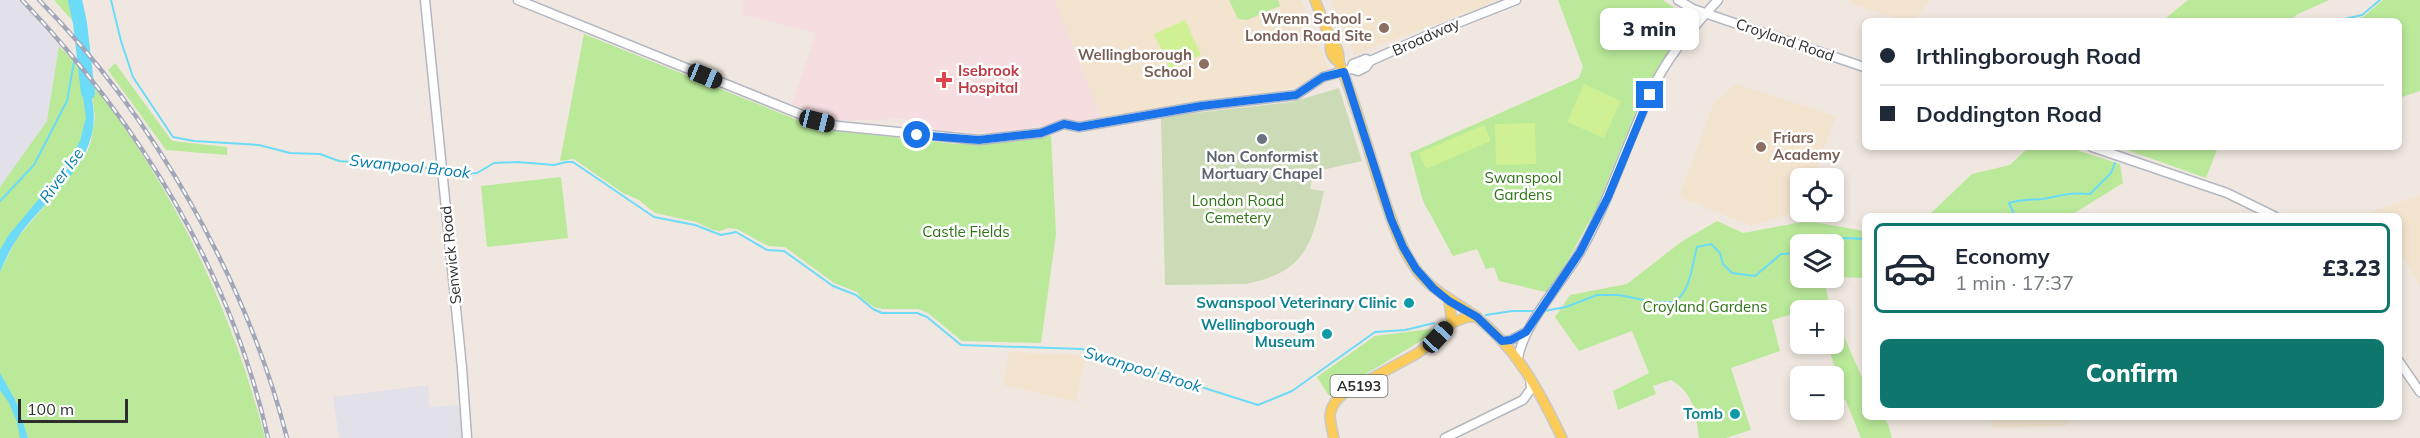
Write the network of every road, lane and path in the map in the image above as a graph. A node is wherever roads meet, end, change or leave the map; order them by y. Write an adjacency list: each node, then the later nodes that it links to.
1 (425, 0): 21 (main road, Senwick Road)
2 (518, 0): 9 (main road, Broadway)
3 (1315, 0): 9 (main road)
4 (1516, 0): 9 (main road, Broadway)
5 (1678, 0): 7 (main road)
6 (1718, 0): 7 (main road)
7 (1706, 14): 8 (main road, Croyland Road); 15 (main road)
8 (1862, 66)
9 (1344, 71): 12 (main road)
10 (2102, 150): 11 (main road)
11 (2268, 213)
12 (1449, 301): 13 (main road); 14 (main road)
13 (1477, 317): 14 (main road, A5193); 16 (main road)
14 (1452, 323): 22 (main road, A5193)
15 (1526, 332): 16 (main road); 17 (main road)
16 (1502, 341): 17 (main road)
17 (1518, 358): 19 (main road)
18 (2402, 366): 20 (main road)
19 (1530, 375): 23 (main road); 24 (main road)
20 (2420, 392)
21 (467, 438)
22 (1334, 438)
23 (1446, 438)
24 (1562, 438)

